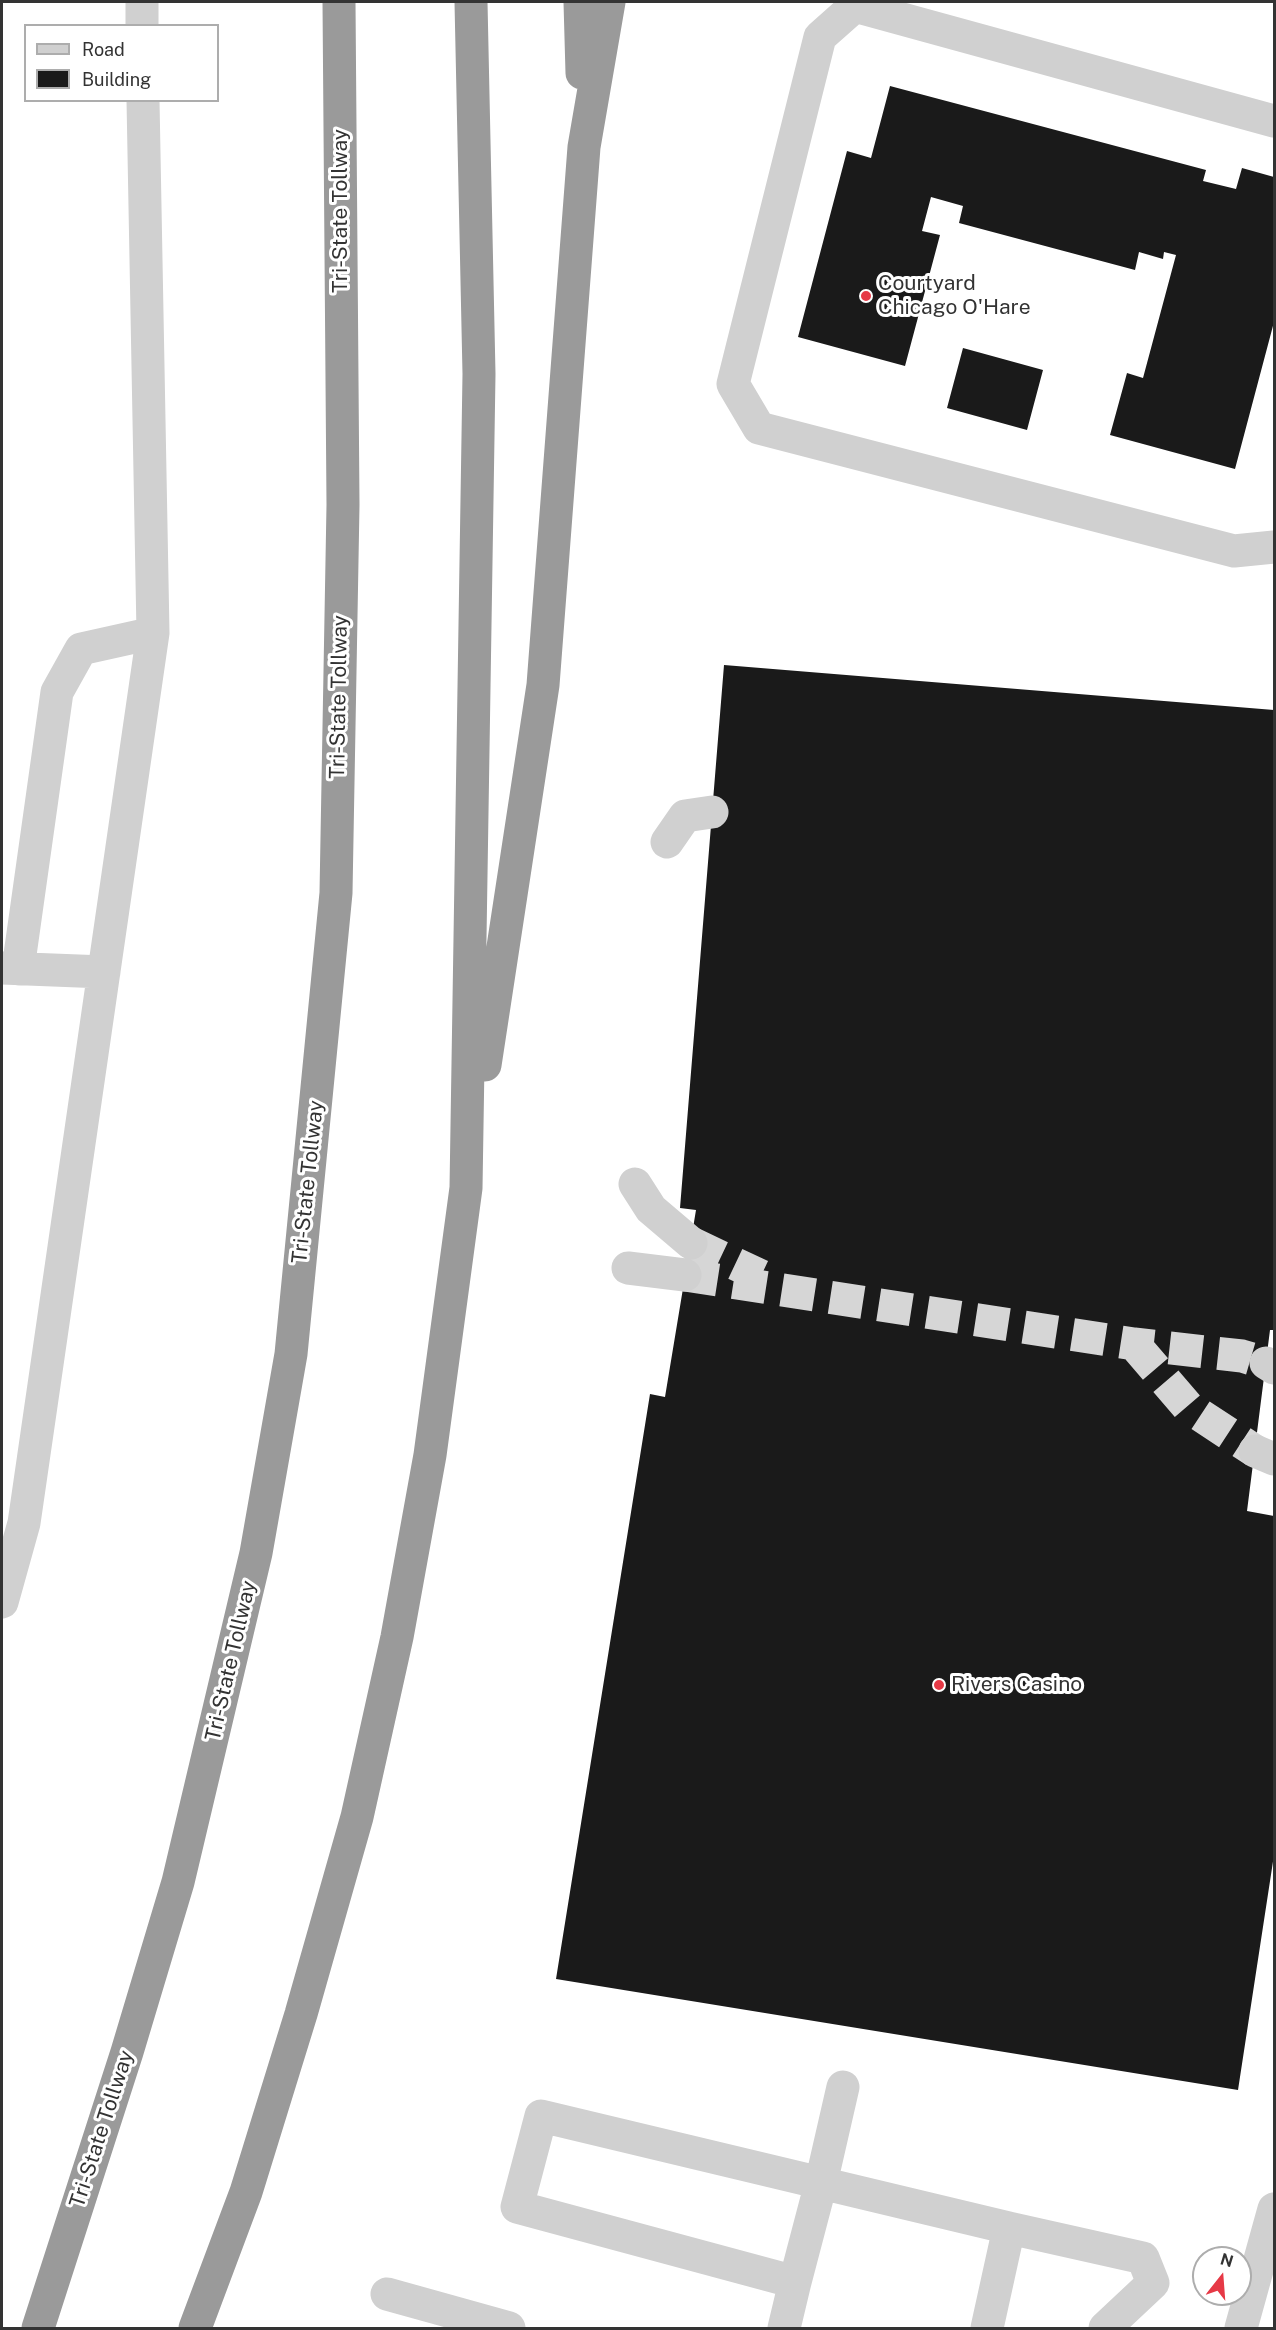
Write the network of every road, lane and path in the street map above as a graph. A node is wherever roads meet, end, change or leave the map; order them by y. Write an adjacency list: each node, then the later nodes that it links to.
1 (142, 2): 6 (lane)
2 (339, 2): 28 (highway, Tri-State Tollway)
3 (471, 2): 17 (highway)
4 (580, 2): 9 (highway)
5 (609, 2): 9 (highway)
6 (142, 24)
7 (144, 102): 11 (lane)
8 (1275, 121): 10 (lane)
9 (584, 147): 17 (highway)
10 (1275, 547)
11 (153, 633): 14 (lane); 15 (lane)
12 (712, 812): 13 (lane)
13 (667, 842)
14 (10, 968): 15 (lane)
15 (104, 972): 21 (lane)
16 (635, 1184): 18 (lane)
17 (466, 1188): 29 (highway)
18 (691, 1243)
19 (628, 1268): 20 (lane)
20 (685, 1275)
21 (2, 1602)
22 (843, 2087): 23 (lane)
23 (821, 2183): 25 (lane); 26 (lane); 26 (lane)
24 (1275, 2209): 34 (lane)
25 (1010, 2228): 32 (lane); 33 (lane)
26 (795, 2282): 31 (lane)
27 (387, 2294): 30 (lane)
28 (38, 2328)
29 (195, 2328)
30 (509, 2328)
31 (784, 2328)
32 (987, 2328)
33 (1106, 2328)
34 (1241, 2328)

